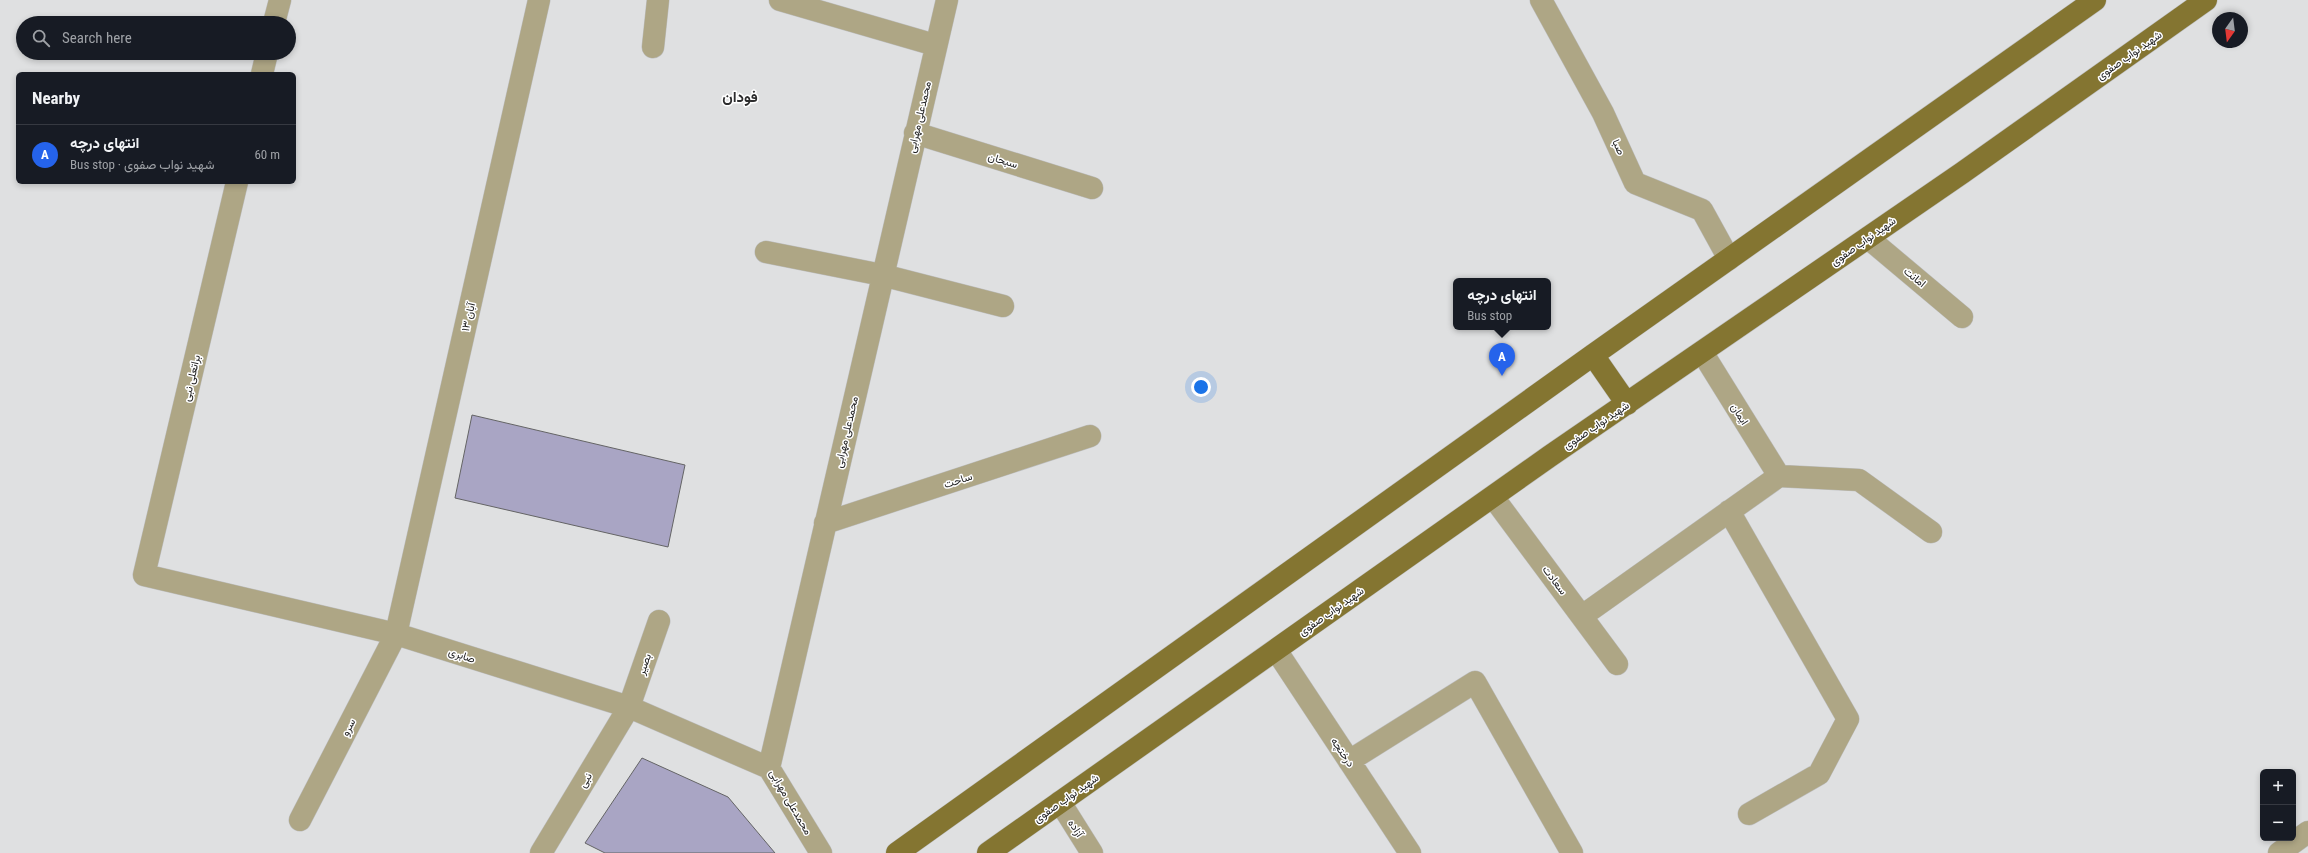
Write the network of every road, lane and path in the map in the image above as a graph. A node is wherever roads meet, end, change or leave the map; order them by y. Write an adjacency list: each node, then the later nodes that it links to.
1 (280, 0): 9 (street)
2 (539, 0): 35 (street, ۱۳ آبان)
3 (658, 0): 11 (street)
4 (780, 0): 10 (street)
5 (947, 0): 10 (street, محمدعلی مهرابی)
6 (1541, 0): 19 (street, صبا)
7 (2095, 0): 19 (main road)
8 (2206, 0): 17 (main road, شهید نواب صفوی)
9 (276, 16)
10 (935, 45): 14 (street, محمدعلی مهرابی)
11 (653, 47)
12 (265, 60): 13 (street)
13 (262, 72)
14 (915, 133): 16 (street, سبحان); 20 (street, محمدعلی مهرابی)
15 (237, 184): 32 (street, براتعلی نبی)
16 (1092, 188)
17 (1868, 238): 22 (street, امانت); 23 (main road, شهید نواب صفوی)
18 (766, 252): 20 (street)
19 (1729, 259): 24 (main road)
20 (882, 275): 21 (street); 30 (street, محمدعلی مهرابی)
21 (1003, 306)
22 (1962, 317)
23 (1702, 352): 25 (main road, شهید نواب صفوی); 27 (street, ایمان)
24 (1593, 355): 25 (main road); 47 (main road)
25 (1627, 404): 28 (main road, شهید نواب صفوی)
26 (1090, 436): 30 (street, ساحت)
27 (1779, 476): 29 (street); 31 (street)
28 (1493, 497): 33 (street, سعادت); 36 (main road, شهید نواب صفوی)
29 (1729, 511): 33 (street); 42 (street)
30 (825, 523): 40 (street, محمدعلی مهرابی)
31 (1931, 532)
32 (144, 575): 35 (street, صابری)
33 (1582, 616): 37 (street, سعادت)
34 (659, 622): 38 (street, بصیر)
35 (396, 634): 38 (street, صابری); 43 (street, سرو)
36 (1276, 650): 39 (street, درختچه); 41 (main road, شهید نواب صفوی)
37 (1617, 664)
38 (629, 708): 40 (street, صابری); 45 (street, نبی)
39 (1349, 762): 50 (street, درختچه); 51 (street)
40 (769, 768): 46 (street, محمدعلی مهرابی)
41 (1060, 802): 48 (main road, شهید نواب صفوی); 49 (street, آزاده)
42 (1749, 814)
43 (300, 820)
44 (2308, 832): 52 (street)
45 (541, 853)
46 (821, 853)
47 (897, 853)
48 (988, 853)
49 (1092, 853)
50 (1410, 853)
51 (1572, 853)
52 (2279, 853)

